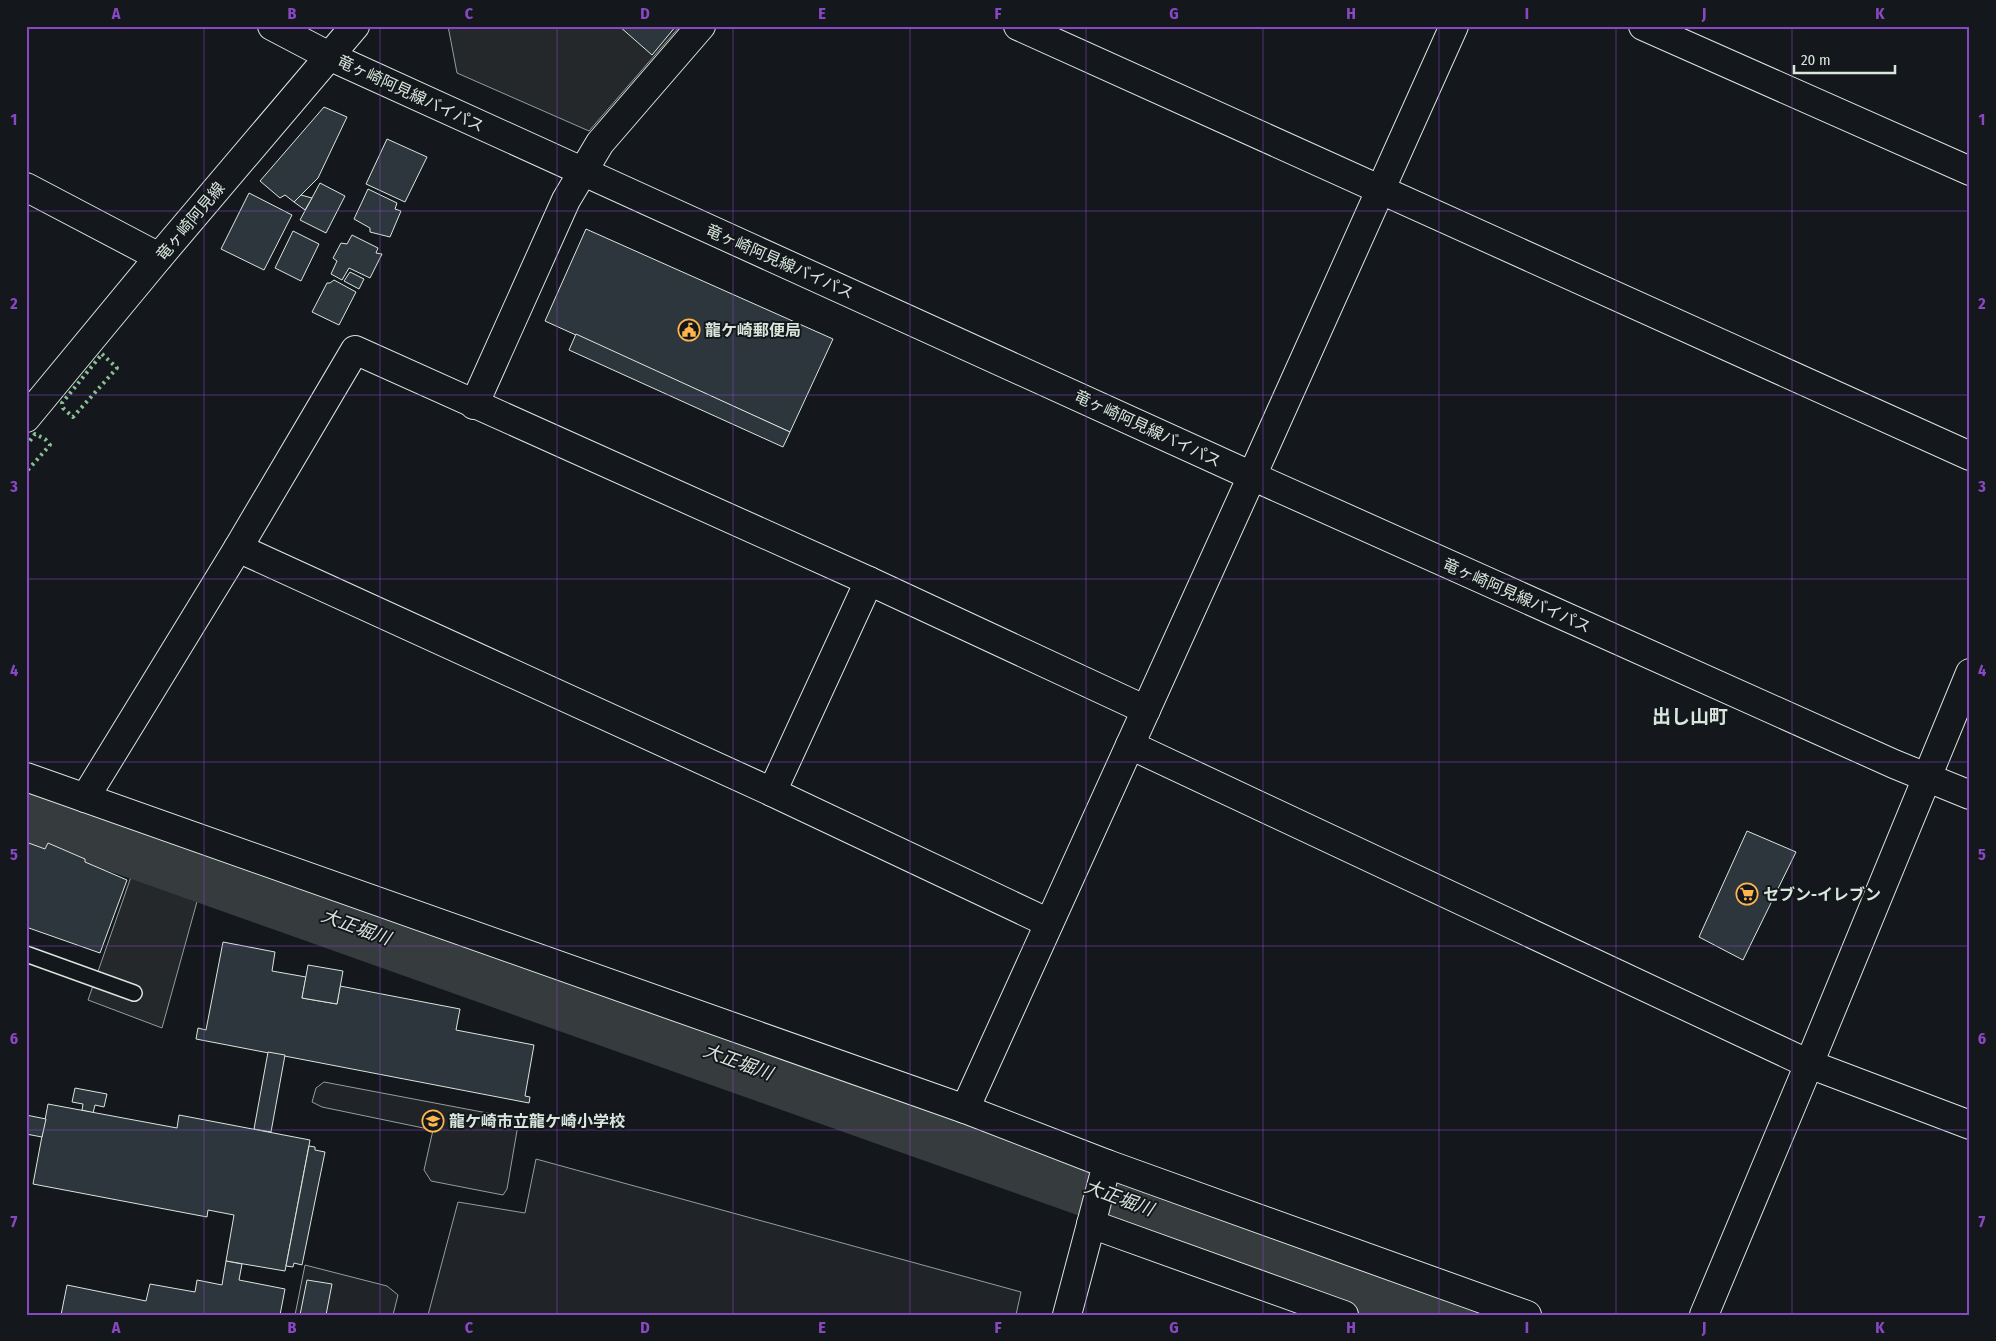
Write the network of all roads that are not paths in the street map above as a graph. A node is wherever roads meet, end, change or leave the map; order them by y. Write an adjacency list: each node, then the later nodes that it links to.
1 (272, 26): 7 (street, 竜ヶ崎阿見線バイパス)
2 (355, 26): 7 (street, 竜ヶ崎阿見線)
3 (701, 26): 8 (street)
4 (1018, 26): 11 (street)
5 (1454, 26): 11 (street)
6 (1643, 26): 9 (street)
7 (330, 56): 8 (street, 竜ヶ崎阿見線バイパス); 12 (street, 竜ヶ崎阿見線)
8 (583, 171): 13 (street); 16 (street, 竜ヶ崎阿見線バイパス)
9 (1970, 171)
10 (26, 187): 12 (street)
11 (1381, 189): 15 (street); 16 (street)
12 (159, 257): 14 (street, 竜ヶ崎阿見線)
13 (474, 405): 17 (street); 18 (street)
14 (26, 418)
15 (1970, 456)
16 (1252, 476): 20 (street); 23 (street, 竜ヶ崎阿見線バイパス)
17 (238, 548): 24 (street); 26 (street)
18 (868, 581): 20 (street); 24 (street)
19 (1970, 673): 23 (street)
20 (1146, 710): 21 (street)
21 (1130, 745): 27 (street); 30 (street)
22 (26, 777): 26 (street)
23 (1926, 778): 25 (street, 竜ヶ崎阿見線バイパス); 30 (street)
24 (772, 792): 27 (street)
25 (1970, 795)
26 (85, 798): 31 (street)
27 (1049, 923): 31 (street)
28 (26, 954): 29 (lane)
29 (134, 993)
30 (1809, 1064): 32 (street); 38 (street)
31 (965, 1109): 33 (street)
32 (1970, 1125)
33 (1107, 1164): 34 (street); 37 (street)
34 (1091, 1224): 35 (street); 36 (street)
35 (1067, 1315)
36 (1344, 1315)
37 (1527, 1315)
38 (1704, 1315)

